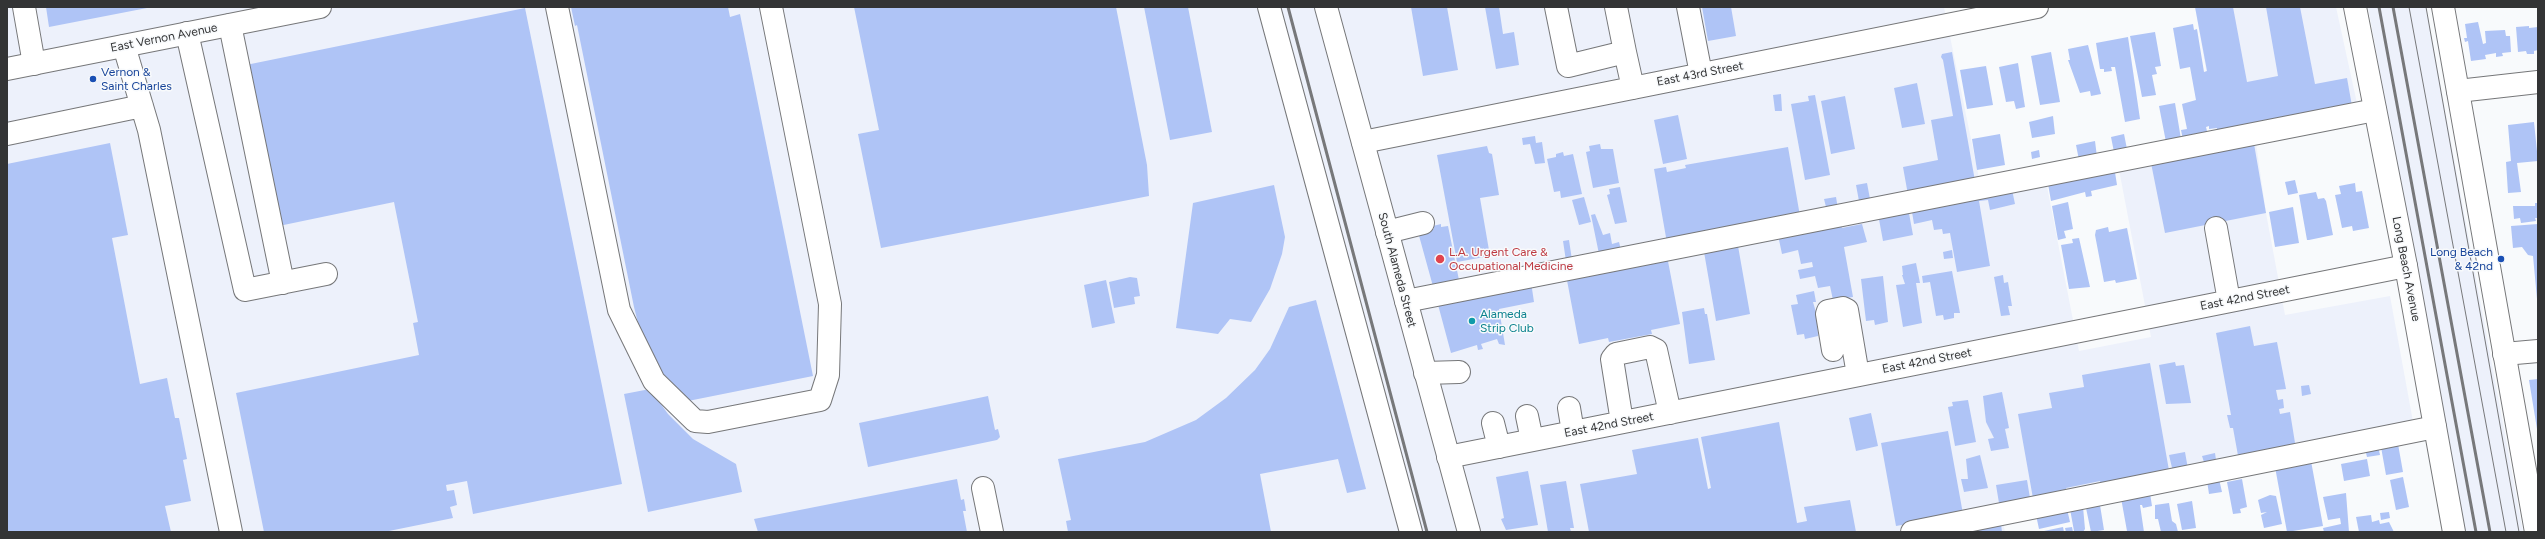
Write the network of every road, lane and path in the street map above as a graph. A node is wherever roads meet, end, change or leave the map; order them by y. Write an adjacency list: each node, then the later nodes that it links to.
1 (24, 7): 17 (street)
2 (320, 7): 13 (street, East Vernon Avenue)
3 (557, 7): 4 (street)
4 (771, 7)
5 (1269, 7): 54 (street)
6 (1326, 7): 26 (street, South Alameda Street)
7 (1556, 7): 16 (street)
8 (1616, 7): 16 (street)
9 (1688, 7): 19 (street)
10 (2037, 7): 19 (street, East 43rd Street)
11 (2355, 7): 24 (street, Long Beach Avenue)
12 (2444, 7): 22 (street)
13 (230, 25): 14 (street, East Vernon Avenue); 32 (street)
14 (187, 33): 15 (street, East Vernon Avenue); 32 (street)
15 (124, 46): 17 (street, East Vernon Avenue); 23 (street)
16 (1625, 52): 21 (street)
17 (34, 64): 18 (street, East Vernon Avenue)
18 (7, 69)
19 (1701, 74): 21 (street, East 43rd Street)
20 (2538, 82): 22 (street)
21 (1633, 88): 26 (street, East 43rd Street)
22 (2458, 91): 37 (street)
23 (142, 106): 25 (street); 52 (street)
24 (2375, 110): 30 (street, Long Beach Avenue); 33 (street)
25 (7, 134)
26 (1363, 142): 29 (street, South Alameda Street)
27 (1423, 223): 29 (street)
28 (2216, 228): 34 (street)
29 (1387, 232): 33 (street, South Alameda Street)
30 (2406, 266): 34 (street, East 42nd Street); 46 (street, Long Beach Avenue)
31 (326, 274): 32 (street)
32 (282, 282)
33 (1406, 301): 39 (street, South Alameda Street)
34 (2229, 301): 40 (street, East 42nd Street)
35 (1833, 350): 40 (street)
36 (2538, 351): 37 (street)
37 (2504, 354): 58 (street)
38 (1459, 372): 39 (street)
39 (1426, 373): 50 (street, South Alameda Street)
40 (1858, 375): 42 (street, East 42nd Street)
41 (1569, 408): 47 (street)
42 (1670, 412): 44 (street, East 42nd Street); 44 (street)
43 (1527, 416): 48 (street)
44 (1622, 422): 47 (street, East 42nd Street)
45 (1493, 423): 49 (street)
46 (2435, 426): 56 (street); 57 (street, Long Beach Avenue)
47 (1573, 432): 48 (street, East 42nd Street)
48 (1532, 440): 49 (street, East 42nd Street)
49 (1499, 447): 50 (street, East 42nd Street)
50 (1448, 456): 55 (street, South Alameda Street)
51 (983, 488): 53 (street)
52 (231, 532)
53 (992, 532)
54 (1411, 532)
55 (1468, 532)
56 (1912, 532)
57 (2454, 532)
58 (2536, 532)

